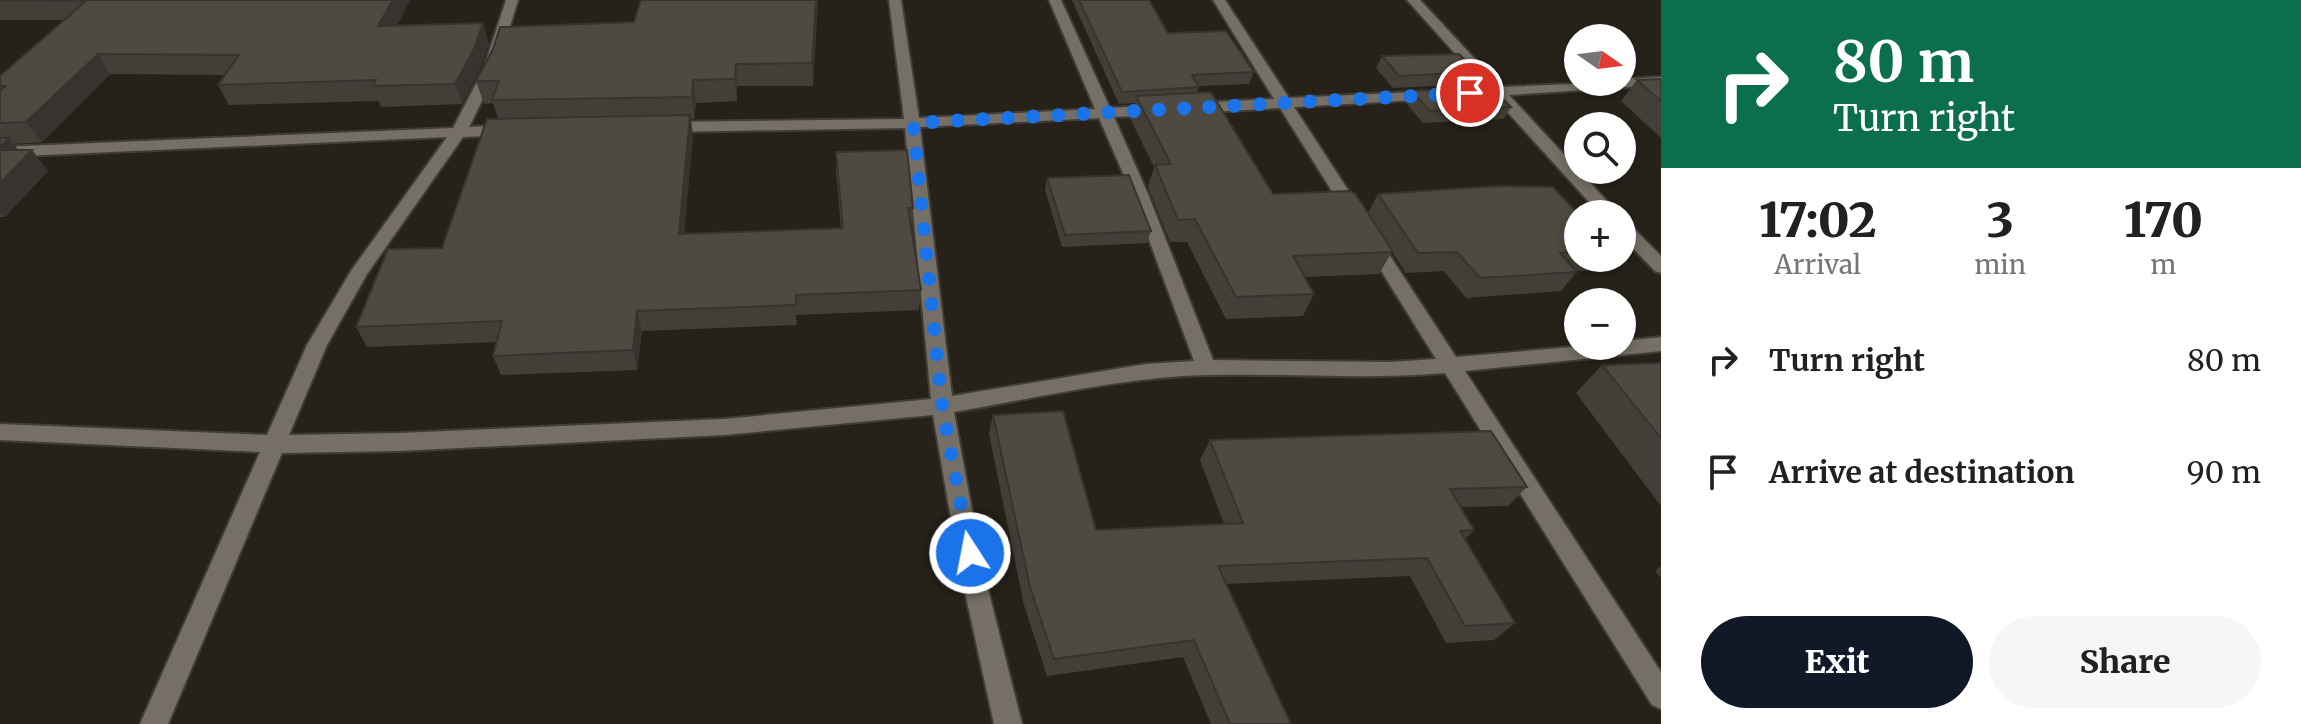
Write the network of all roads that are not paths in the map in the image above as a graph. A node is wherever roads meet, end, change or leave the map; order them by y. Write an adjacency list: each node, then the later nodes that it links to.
1 (512, 0): 13 (street)
2 (895, 0): 10 (street)
3 (1055, 0): 9 (street)
4 (1219, 0): 8 (street)
5 (1413, 0): 7 (street)
6 (1661, 81): 7 (street)
7 (1498, 92): 8 (street); 15 (street)
8 (1282, 101): 9 (street); 19 (street)
9 (1106, 114): 10 (street); 20 (street)
10 (913, 123): 11 (street); 21 (street)
11 (648, 128)
12 (522, 130): 13 (street)
13 (459, 131): 14 (street); 23 (street)
14 (0, 152)
15 (1597, 200)
16 (1636, 241): 17 (street)
17 (1661, 267)
18 (1661, 344): 19 (street)
19 (1451, 363): 20 (street); 24 (street)
20 (1206, 367): 21 (street)
21 (942, 406): 23 (street); 26 (street)
22 (0, 432): 23 (street)
23 (274, 444): 25 (street)
24 (1661, 696)
25 (154, 724)
26 (1008, 724)

